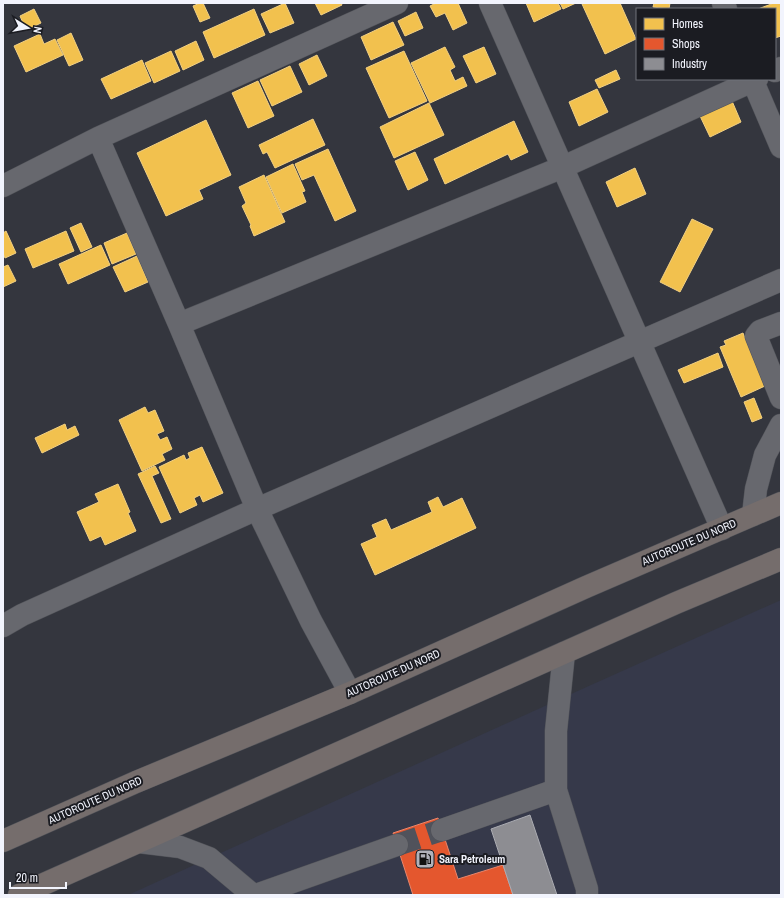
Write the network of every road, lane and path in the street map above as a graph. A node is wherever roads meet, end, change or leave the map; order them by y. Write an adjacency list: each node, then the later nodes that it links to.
1 (397, 3): 4 (street)
2 (490, 3): 6 (street)
3 (754, 80): 5 (street); 6 (street)
4 (98, 138): 7 (street); 10 (street)
5 (781, 147)
6 (563, 167): 10 (street); 11 (street)
7 (3, 186)
8 (781, 280): 11 (street)
9 (781, 323): 12 (street)
10 (179, 324): 15 (street)
11 (640, 342): 15 (street); 17 (street)
12 (781, 398)
13 (781, 425): 16 (street)
14 (781, 502): 16 (highway, AUTOROUTE DU NORD)
15 (257, 510): 19 (street); 21 (street)
16 (753, 515): 17 (highway, AUTOROUTE DU NORD)
17 (722, 528): 21 (highway, AUTOROUTE DU NORD)
18 (781, 559): 20 (highway)
19 (3, 626)
20 (564, 653): 22 (street); 25 (highway)
21 (350, 693): 24 (highway, AUTOROUTE DU NORD)
22 (556, 790): 23 (street); 30 (street)
23 (442, 830)
24 (3, 841)
25 (139, 842): 27 (highway); 28 (street)
26 (397, 845): 29 (street)
27 (19, 895)
28 (253, 895)
29 (256, 895)
30 (587, 895)

